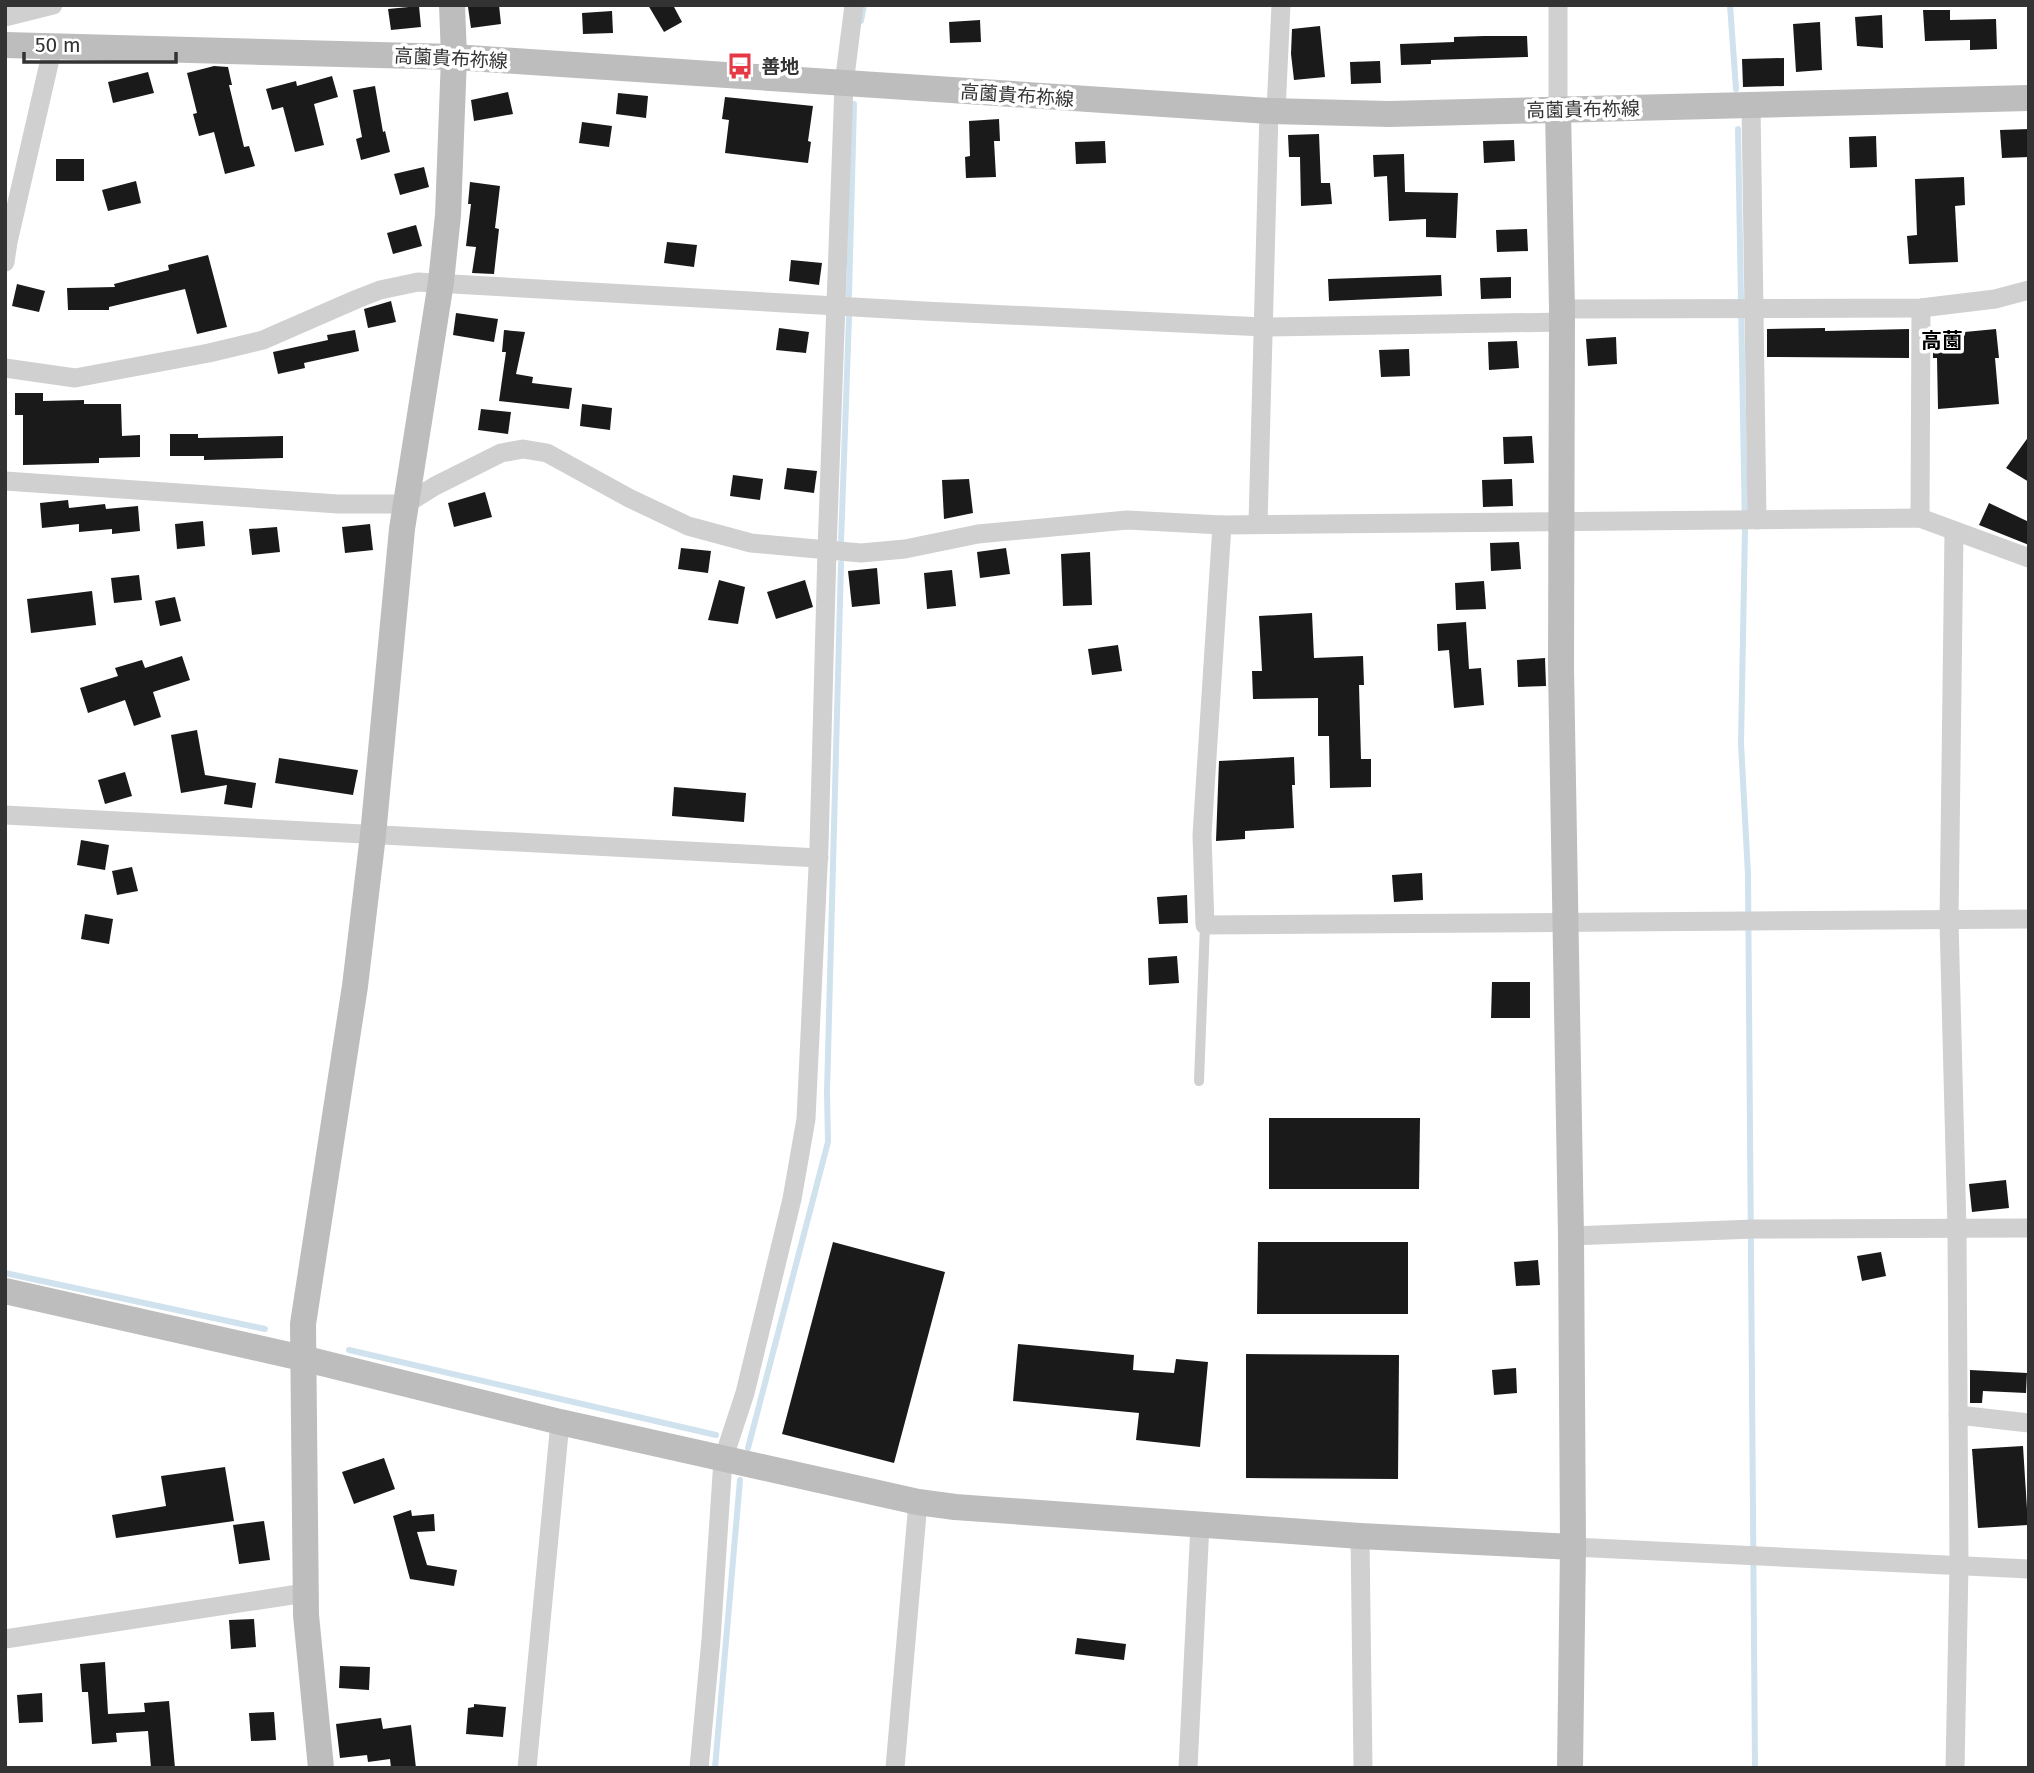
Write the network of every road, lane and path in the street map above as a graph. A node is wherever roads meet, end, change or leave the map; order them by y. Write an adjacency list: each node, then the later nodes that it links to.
1 (52, 5): 6 (street)
2 (452, 5): 9 (street)
3 (854, 5): 10 (street)
4 (1281, 5): 14 (street)
5 (1558, 5): 13 (street)
6 (5, 17)
7 (5, 45): 8 (street, 高薗貴布祢線)
8 (53, 46): 9 (street, 高薗貴布祢線); 15 (street)
9 (454, 57): 10 (street, 高薗貴布祢線); 16 (street)
10 (845, 84): 14 (street, 高薗貴布祢線); 18 (street)
11 (2029, 98): 12 (street, 高薗貴布祢線)
12 (1751, 105): 13 (street, 高薗貴布祢線); 19 (street)
13 (1558, 110): 14 (street, 高薗貴布祢線); 21 (street)
14 (1272, 111): 22 (street)
15 (5, 262)
16 (441, 282): 18 (street); 23 (street); 25 (street)
17 (2029, 290): 20 (street)
18 (835, 305): 22 (street); 32 (street)
19 (1748, 308): 20 (street); 21 (street); 27 (street)
20 (1921, 308): 26 (street)
21 (1562, 316): 22 (street); 28 (street)
22 (1264, 327): 29 (street)
23 (5, 368)
24 (5, 481): 25 (street)
25 (406, 504): 32 (street); 35 (street)
26 (1920, 518): 27 (street); 31 (street)
27 (1750, 520): 28 (street)
28 (1562, 523): 29 (street); 39 (street)
29 (1258, 524): 30 (street)
30 (1222, 526): 32 (street); 40 (street)
31 (1954, 532): 33 (street); 38 (street)
32 (827, 550): 36 (street)
33 (2029, 558)
34 (5, 815): 35 (street)
35 (373, 835): 36 (street); 46 (street)
36 (819, 858): 50 (street)
37 (2029, 919): 38 (street)
38 (1949, 921): 39 (street); 43 (street)
39 (1566, 923): 40 (street); 44 (street)
40 (1205, 925): 41 (lane)
41 (1199, 1081)
42 (2029, 1228): 43 (street)
43 (1957, 1229): 44 (street); 47 (street)
44 (1570, 1236): 54 (street)
45 (5, 1291): 46 (street)
46 (302, 1357): 48 (street); 57 (street)
47 (1958, 1415): 49 (street); 55 (street)
48 (560, 1422): 50 (street); 60 (street)
49 (2029, 1423)
50 (723, 1460): 51 (street); 61 (street)
51 (918, 1503): 52 (street); 62 (street)
52 (1200, 1524): 53 (street); 63 (street)
53 (1360, 1536): 54 (street); 64 (street)
54 (1573, 1547): 55 (street); 65 (street)
55 (1959, 1566): 56 (street); 66 (street)
56 (2029, 1569)
57 (305, 1593): 58 (street); 59 (street)
58 (5, 1639)
59 (321, 1768)
60 (527, 1768)
61 (699, 1768)
62 (895, 1768)
63 (1188, 1768)
64 (1363, 1768)
65 (1570, 1768)
66 (1955, 1768)

